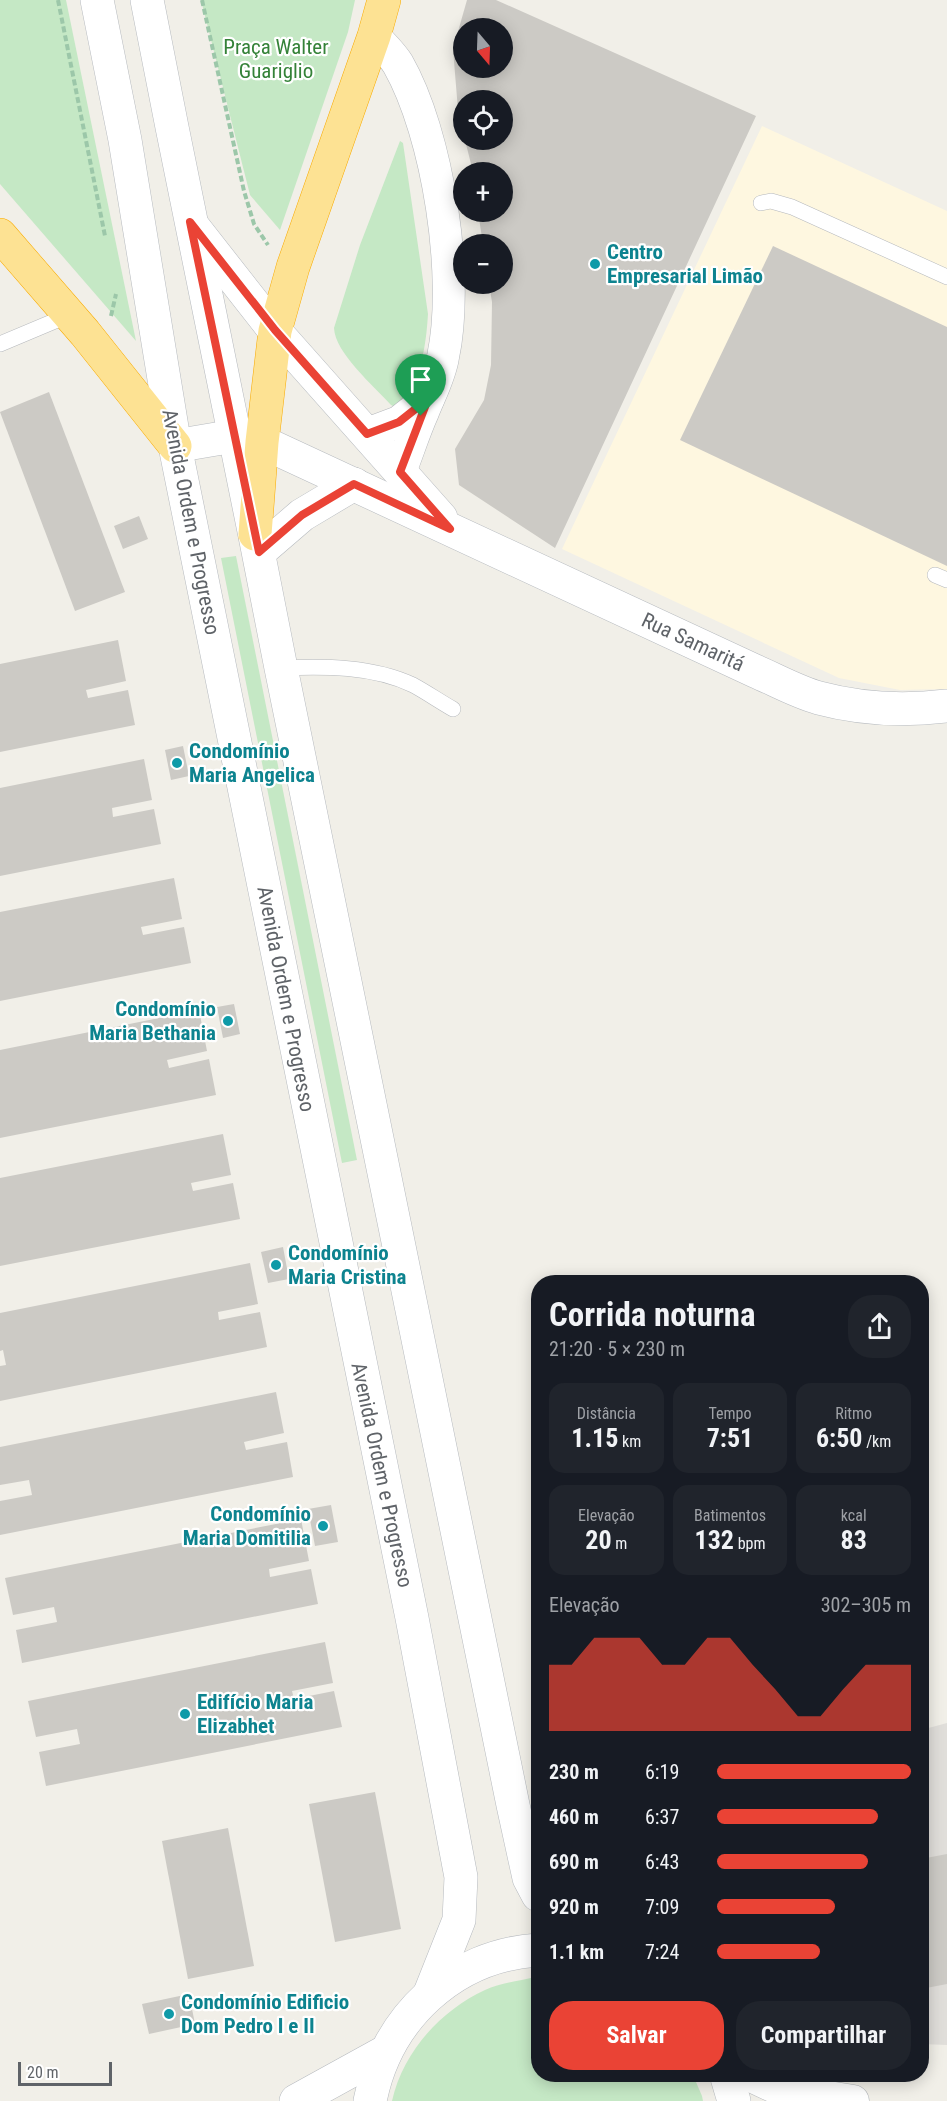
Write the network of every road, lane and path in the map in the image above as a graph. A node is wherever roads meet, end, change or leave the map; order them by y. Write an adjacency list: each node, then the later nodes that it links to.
1 (58, 0): 11 (path)
2 (97, 0): 21 (main road, Avenida Ordem e Progresso)
3 (147, 0): 8 (main road)
4 (202, 0): 10 (path)
5 (384, 0): 6 (highway)
6 (374, 36): 16 (highway); 18 (street)
7 (761, 203): 12 (lane)
8 (190, 222): 16 (main road, Rua Samaritá); 20 (main road)
9 (0, 235): 14 (highway)
10 (267, 244)
11 (107, 245)
12 (947, 277)
13 (116, 291): 15 (path)
14 (69, 315): 17 (lane); 21 (highway)
15 (111, 318)
16 (275, 330): 19 (main road, Rua Samaritá); 20 (highway)
17 (0, 344)
18 (428, 399): 19 (street); 22 (street)
19 (367, 434): 22 (main road, Rua Samaritá)
20 (248, 439): 21 (main road); 23 (main road, Rua Samaritá); 25 (highway)
21 (175, 446): 31 (main road, Avenida Ordem e Progresso)
22 (400, 472): 24 (main road, Rua Samaritá)
23 (354, 484): 24 (main road, Rua Samaritá); 25 (main road)
24 (450, 529): 27 (main road, Rua Samaritá)
25 (257, 543): 26 (main road)
26 (281, 668): 28 (lane); 29 (main road)
27 (947, 706)
28 (453, 708)
29 (531, 1882)
30 (531, 1950): 31 (main road)
31 (430, 1993): 32 (main road)
32 (385, 2052): 35 (main road); 36 (main road)
33 (728, 2082): 37 (main road)
34 (765, 2082): 38 (street)
35 (296, 2101)
36 (370, 2101)
37 (734, 2101)
38 (853, 2101)

